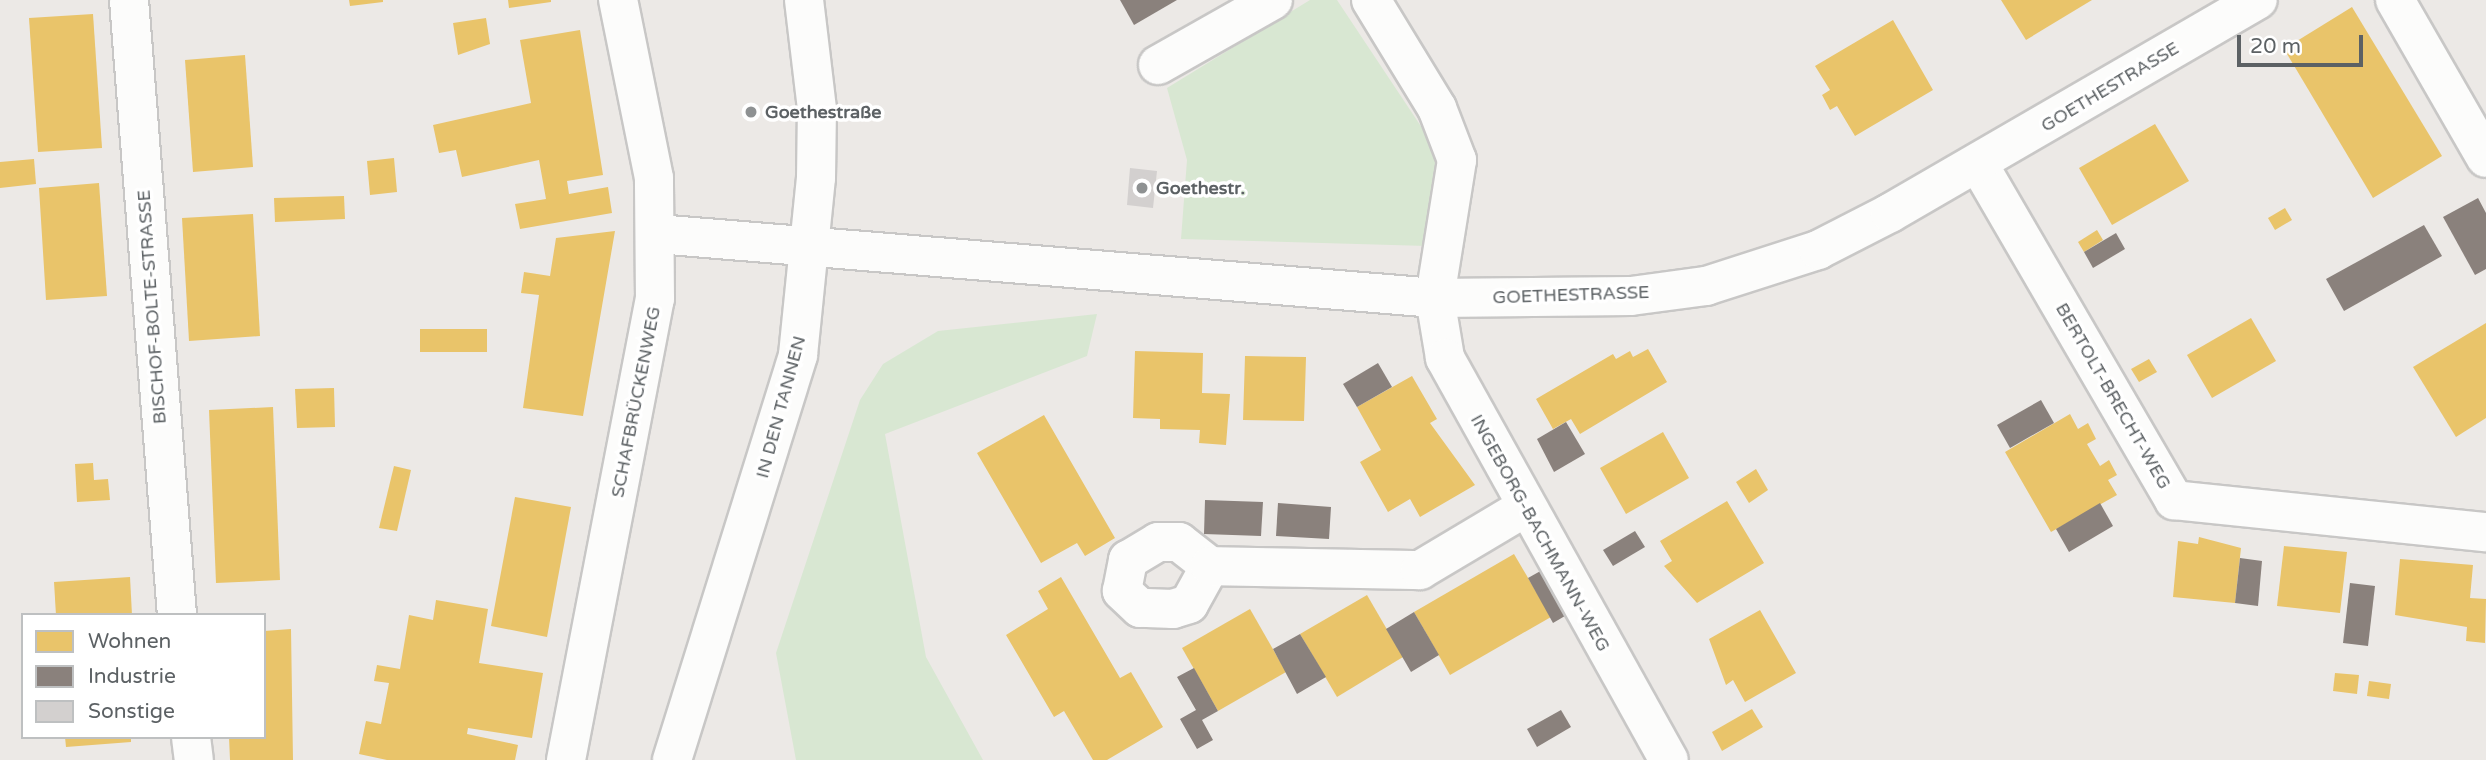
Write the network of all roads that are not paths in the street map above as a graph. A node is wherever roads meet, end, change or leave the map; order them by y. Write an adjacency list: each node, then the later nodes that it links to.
1 (129, 0): 17 (street, BISCHOF-BOLTE-STRASSE)
2 (618, 0): 11 (street, SCHAFBRÜCKENWEG)
3 (804, 0): 12 (street, IN DEN TANNEN)
4 (1273, 0): 8 (street)
5 (1371, 0): 13 (street, INGEBORG-BACHMANN-WEG)
6 (2258, 0): 10 (street, GOETHESTRASSE)
7 (2395, 0): 9 (street)
8 (1158, 65)
9 (2486, 158)
10 (1979, 165): 13 (street, GOETHESTRASSE); 15 (street, BERTOLT-BRECHT-WEG)
11 (656, 234): 12 (street, GOETHESTRASSE); 21 (street, SCHAFBRÜCKENWEG)
12 (814, 247): 13 (street, GOETHESTRASSE); 19 (street, IN DEN TANNEN)
13 (1435, 298): 14 (street, INGEBORG-BACHMANN-WEG)
14 (1524, 508): 16 (street); 22 (street, INGEBORG-BACHMANN-WEG)
15 (2486, 532)
16 (1210, 566)
17 (177, 613)
18 (191, 739): 20 (street)
19 (674, 753)
20 (194, 760)
21 (566, 760)
22 (1669, 760)

